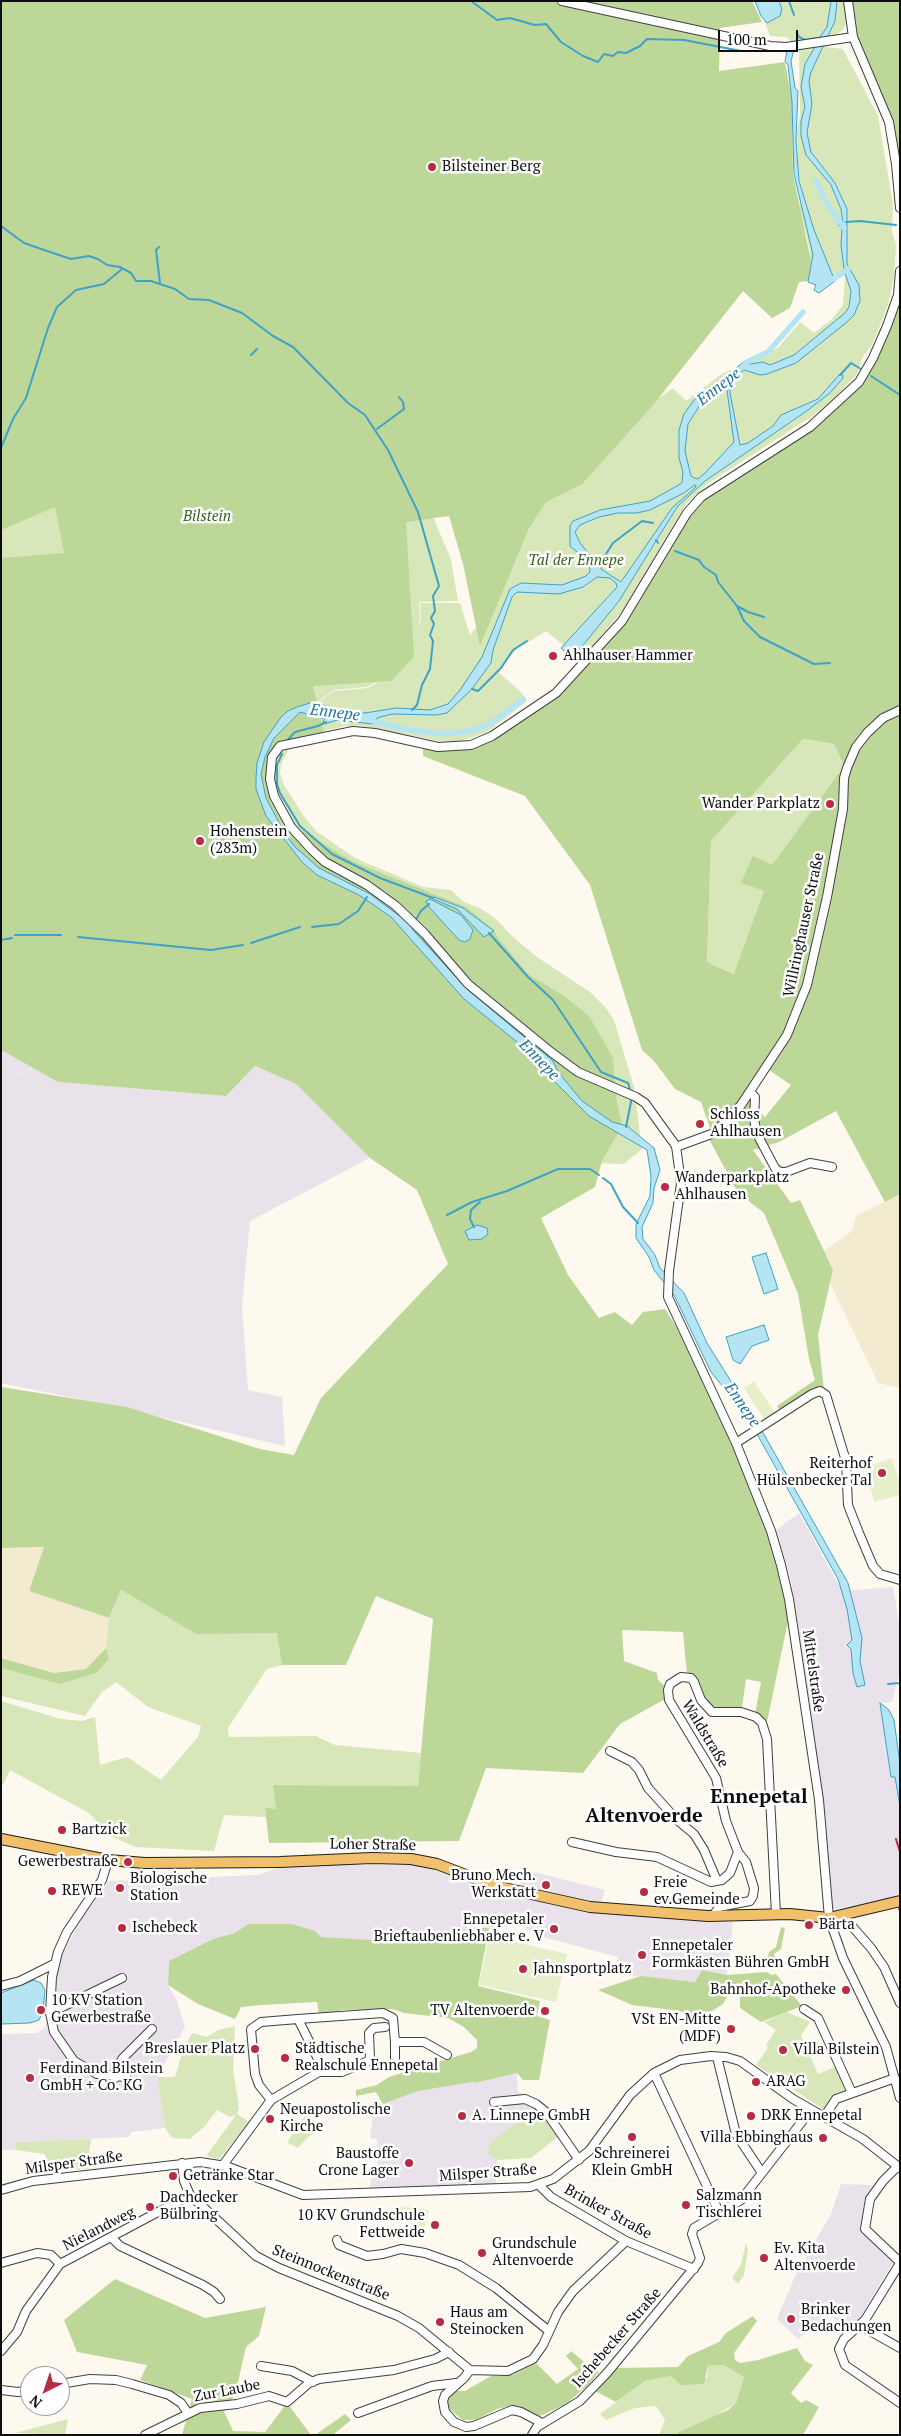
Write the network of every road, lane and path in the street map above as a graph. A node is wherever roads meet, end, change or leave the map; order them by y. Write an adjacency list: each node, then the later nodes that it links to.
1 (562, 1): 3 (street)
2 (848, 1): 3 (street)
3 (853, 37): 4 (street)
4 (900, 208)
5 (900, 271): 8 (street)
6 (900, 710): 7 (street, Willringhauser Straße)
7 (750, 1092): 8 (street, Willringhauser Straße); 9 (street)
8 (676, 1147): 10 (street, Mittelstraße)
9 (832, 1167)
10 (736, 1443): 11 (street); 22 (street, Mittelstraße)
11 (900, 1580)
12 (610, 1751): 17 (street)
13 (1, 1839): 16 (main road, Loher Straße)
14 (572, 1842): 17 (street)
15 (738, 1852): 17 (street); 19 (street, Waldstraße); 20 (street, Waldstraße)
16 (108, 1860): 20 (main road, Loher Straße); 23 (street)
17 (717, 1881)
18 (900, 1901): 21 (main road, Loher Straße)
19 (776, 1914): 20 (main road, Loher Straße); 22 (main road, Loher Straße)
20 (713, 1916)
21 (843, 1916): 22 (main road, Loher Straße); 26 (street)
22 (828, 1918): 36 (street, Mittelstraße)
23 (54, 1964): 25 (street); 28 (street)
24 (122, 1978): 28 (street)
25 (1, 1986)
26 (900, 2002)
27 (804, 2009): 42 (street)
28 (50, 2013): 40 (street)
29 (298, 2019): 32 (street); 37 (street); 44 (street)
30 (384, 2027): 37 (street)
31 (152, 2029): 40 (street)
32 (395, 2042): 33 (street); 35 (street)
33 (447, 2055)
34 (717, 2057): 38 (street, Milsper Straße); 46 (street, Milsper Straße); 52 (street)
35 (395, 2058)
36 (897, 2067): 41 (street, Mittelstraße)
37 (319, 2072): 44 (street)
38 (654, 2072): 48 (street, Milsper Straße); 56 (street)
39 (126, 2077): 40 (street)
40 (115, 2078)
41 (895, 2078): 42 (street); 43 (street, Mittelstraße)
42 (852, 2092): 47 (street)
43 (900, 2098)
44 (270, 2100): 50 (street)
45 (494, 2102): 48 (street)
46 (811, 2110): 47 (street, Milsper Straße); 52 (street)
47 (824, 2117): 51 (street, Milsper Straße)
48 (579, 2160): 53 (street, Milsper Straße)
49 (182, 2163): 50 (street, Milsper Straße); 54 (street, Milsper Straße); 55 (street)
50 (223, 2165): 53 (street, Milsper Straße)
51 (899, 2167): 61 (street)
52 (762, 2173): 56 (street)
53 (539, 2185): 59 (street, Brinker Straße)
54 (1, 2190)
55 (190, 2195): 57 (street, Nielandweg); 69 (street, Steinnockenstraße)
56 (719, 2212): 63 (street)
57 (112, 2238): 62 (street, Nielandweg); 64 (street)
58 (337, 2240): 66 (street)
59 (626, 2241): 63 (street, Brinker Straße); 66 (street)
60 (1, 2262): 62 (street)
61 (900, 2262): 65 (street)
62 (60, 2264): 68 (street, Nielandweg)
63 (694, 2269): 80 (street, Ischebecker Straße)
64 (220, 2299)
65 (860, 2326): 67 (street); 77 (street)
66 (549, 2331): 71 (street)
67 (900, 2348)
68 (1, 2351)
69 (449, 2352): 71 (street, Steinnockenstraße); 73 (street, Zur Laube)
70 (261, 2366): 73 (street, Zur Laube)
71 (470, 2370): 74 (street)
72 (70, 2382): 79 (street)
73 (312, 2382): 79 (street, Zur Laube)
74 (458, 2383): 78 (street); 80 (street)
75 (1, 2390): 76 (street)
76 (20, 2392)
77 (900, 2403)
78 (358, 2412)
79 (188, 2413): 81 (street, Zur Laube)
80 (542, 2423): 82 (street, Ischebecker Straße)
81 (145, 2435)
82 (532, 2435)

